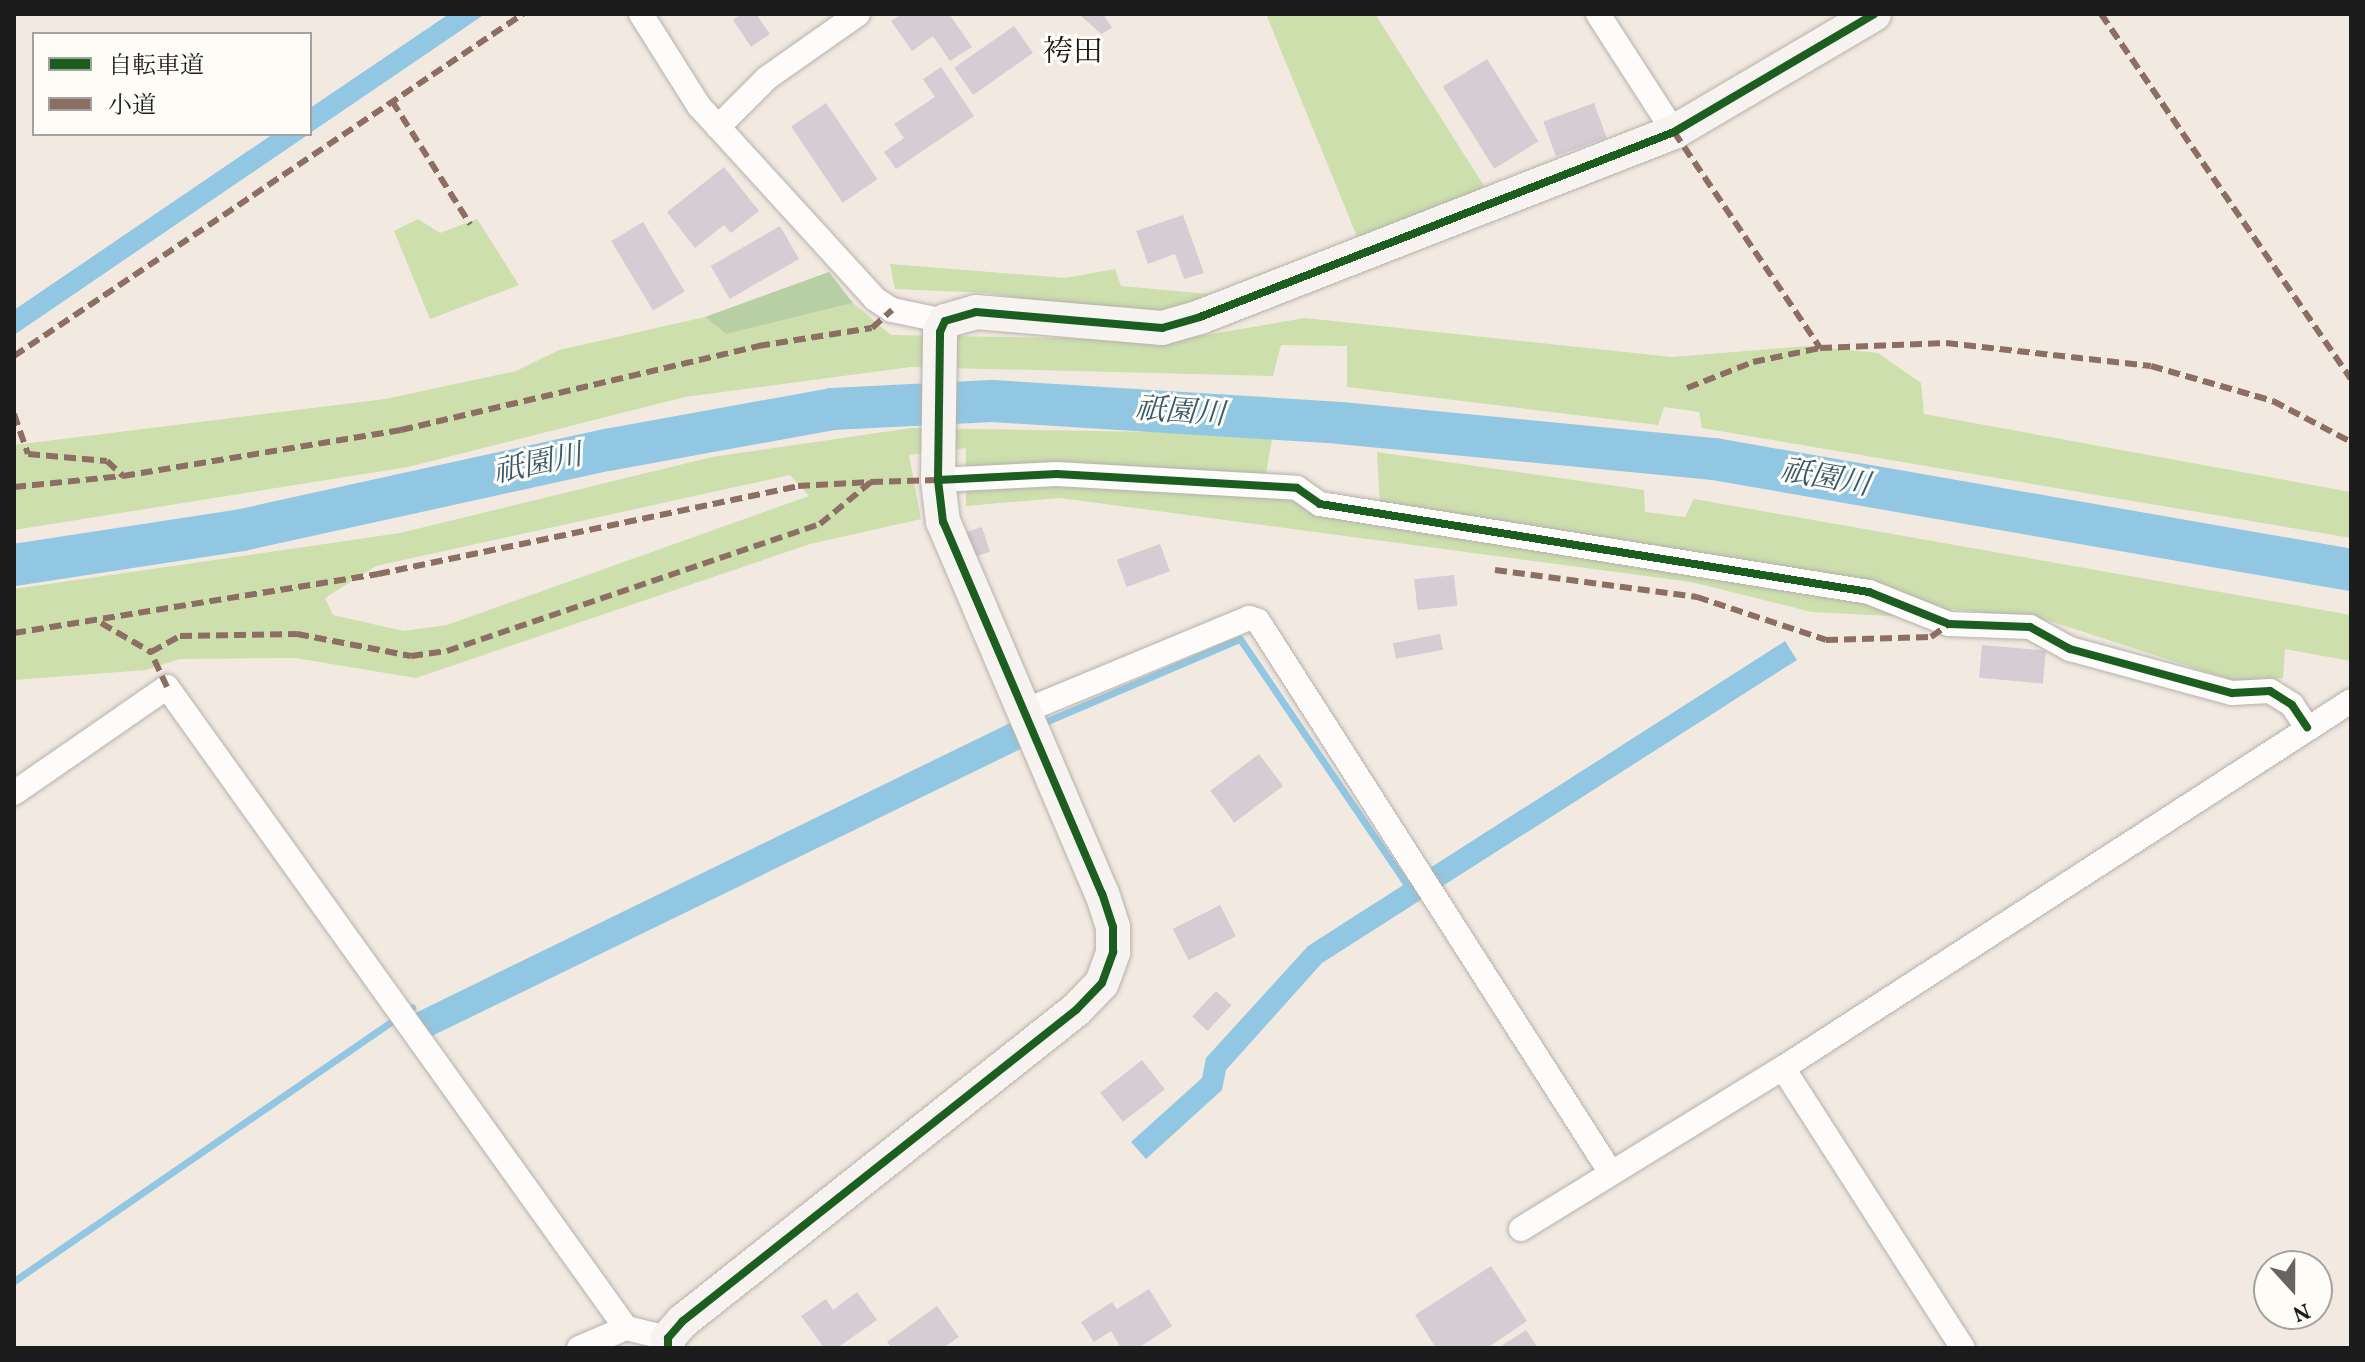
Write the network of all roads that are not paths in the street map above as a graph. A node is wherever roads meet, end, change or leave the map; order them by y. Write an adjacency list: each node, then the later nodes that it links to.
1 (641, 14): 5 (street)
2 (858, 14): 5 (street)
3 (1598, 14): 6 (street)
4 (1874, 14): 6 (street)
5 (718, 127): 7 (street)
6 (1674, 132): 7 (street)
7 (942, 326): 8 (street)
8 (938, 480): 10 (street); 11 (street)
9 (2351, 701): 11 (street)
10 (1022, 712): 14 (street); 17 (street)
11 (2307, 727): 13 (street)
12 (14, 793): 16 (street)
13 (1783, 1068): 14 (street); 19 (street)
14 (1611, 1173): 15 (street)
15 (1521, 1229)
16 (626, 1328): 17 (street); 18 (street)
17 (668, 1343)
18 (579, 1348)
19 (1963, 1348)

